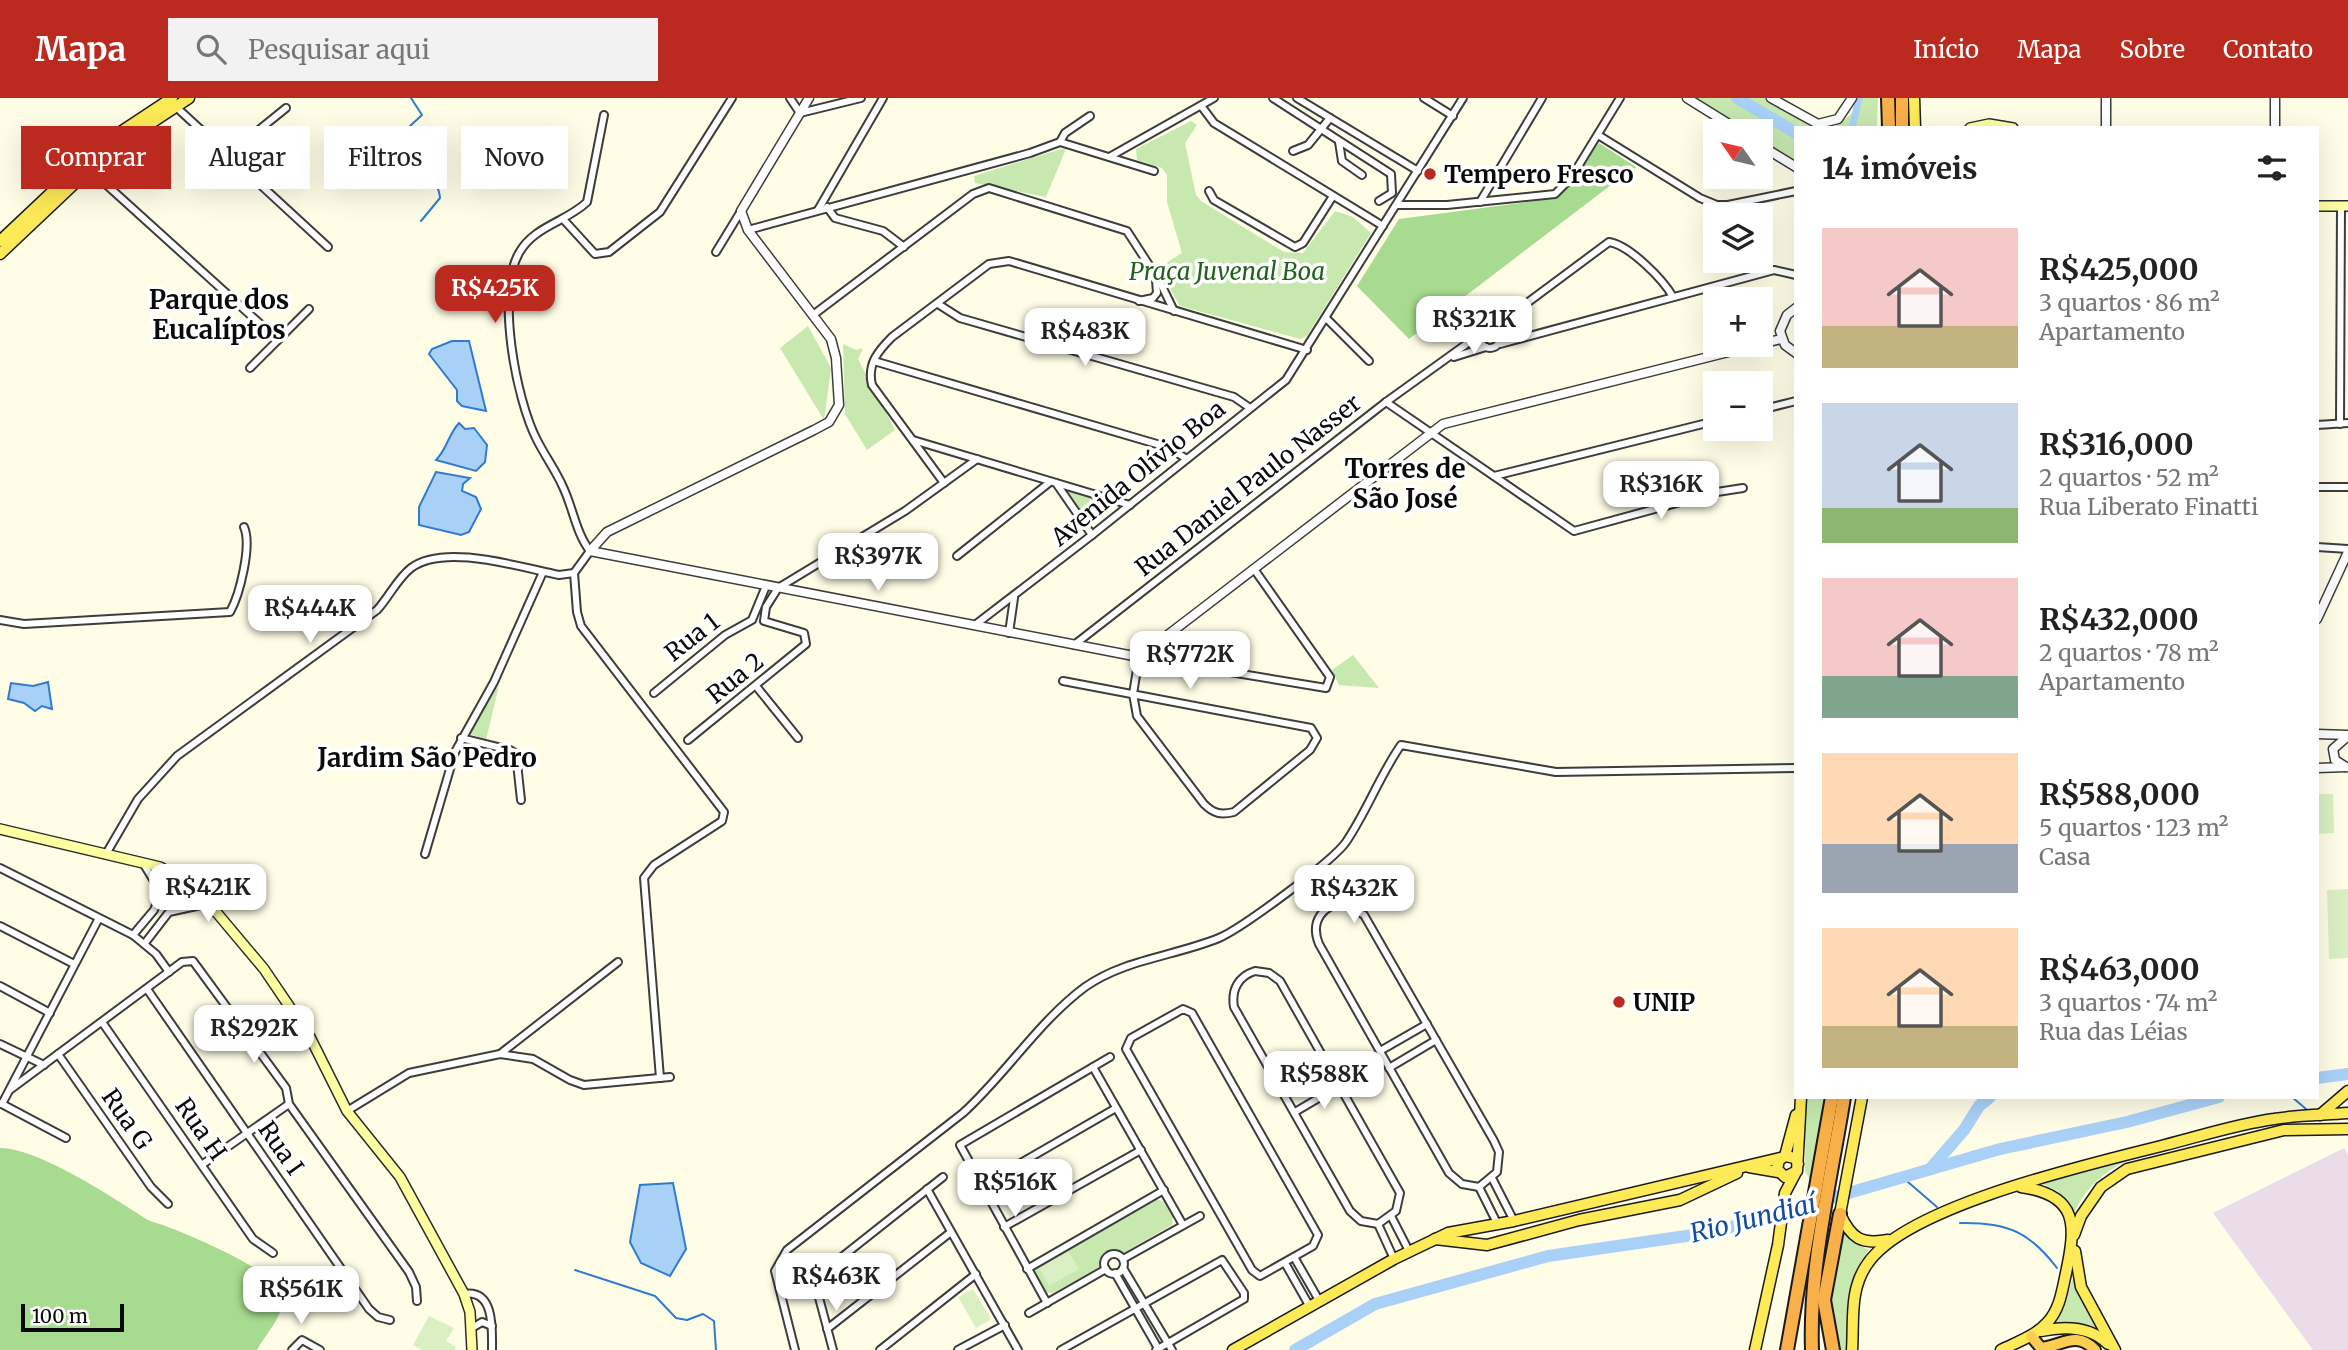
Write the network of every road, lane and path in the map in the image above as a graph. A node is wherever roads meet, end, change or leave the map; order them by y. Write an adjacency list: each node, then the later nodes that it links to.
1 (189, 98): 22 (main road)
2 (732, 98): 68 (street)
3 (790, 98): 25 (street)
4 (809, 98): 25 (street)
5 (861, 98): 25 (street)
6 (883, 98): 66 (street)
7 (1214, 98): 23 (street)
8 (1273, 98): 41 (street)
9 (1297, 98): 29 (street)
10 (1424, 98): 28 (street)
11 (1463, 98): 28 (street, Avenida Olívio Boa)
12 (1542, 98): 61 (street)
13 (1620, 98): 42 (street)
14 (1687, 98): 30 (street)
15 (1771, 98): 16 (street)
16 (1852, 98)
17 (1888, 98): 34 (highway)
18 (1902, 98): 35 (highway)
19 (1914, 98): 36 (main road)
20 (2106, 98): 39 (street)
21 (2275, 98): 40 (street)
22 (174, 102): 31 (main road); 32 (street); 71 (main road)
23 (1202, 107): 47 (street); 59 (street)
24 (286, 108): 33 (street)
25 (800, 113): 67 (street)
26 (604, 115): 68 (street)
27 (1090, 116): 43 (street)
28 (1452, 116): 50 (street, Avenida Olívio Boa)
29 (1330, 118): 41 (street); 50 (street)
30 (1721, 119)
31 (142, 126)
32 (199, 126)
33 (264, 126)
34 (1889, 126)
35 (1902, 126)
36 (1915, 126)
37 (1980, 126): 38 (main road)
38 (2001, 126)
39 (2106, 126)
40 (2275, 126)
41 (1322, 131): 44 (street); 45 (street)
42 (1598, 135): 57 (street); 61 (street)
43 (1060, 142): 47 (street); 65 (street)
44 (1339, 142): 51 (street); 60 (street)
45 (1293, 152)
46 (1773, 153): 48 (street)
47 (1111, 156): 49 (street)
48 (1794, 166)
49 (1154, 171)
50 (1418, 171): 62 (street, Avenida Olívio Boa)
51 (1362, 175)
52 (1794, 186): 57 (street)
53 (68, 189): 75 (main road)
54 (111, 189): 92 (street)
55 (266, 189): 72 (street)
56 (1209, 191): 59 (street)
57 (1787, 191): 58 (street)
58 (1794, 191)
59 (1334, 196): 69 (street)
60 (1380, 201)
61 (1480, 202): 62 (street)
62 (1397, 205): 69 (street, Avenida Olívio Boa)
63 (2319, 206): 64 (main road)
64 (2345, 206): 109 (street)
65 (827, 207): 66 (street); 73 (street)
66 (818, 209): 70 (street)
67 (741, 211): 70 (street); 74 (street)
68 (563, 219): 126 (street)
69 (1383, 226): 86 (street, Avenida Olívio Boa)
70 (747, 230): 84 (street)
71 (0, 241)
72 (328, 247)
73 (904, 247): 76 (street); 84 (street)
74 (716, 252)
75 (0, 254)
76 (1154, 274): 79 (street); 83 (street)
77 (1794, 275): 78 (street)
78 (1673, 297): 85 (street); 90 (street)
79 (1136, 302): 80 (street); 83 (street)
80 (938, 304): 100 (street); 106 (street)
81 (309, 309): 92 (street)
82 (1794, 310): 91 (street)
83 (1174, 311): 96 (street)
84 (813, 315): 126 (street)
85 (1511, 315): 87 (street); 88 (street)
86 (1326, 318): 96 (street, Avenida Olívio Boa); 101 (street)
87 (1487, 330): 88 (street); 89 (street)
88 (1500, 332): 90 (street); 94 (street)
89 (1479, 335): 95 (street); 99 (street, Rua Daniel Paulo Nasser)
90 (1524, 337): 94 (street)
91 (1781, 339): 93 (street); 97 (street)
92 (278, 340): 102 (street)
93 (1773, 341)
94 (1500, 344): 95 (street)
95 (1486, 347): 99 (street, Rua Daniel Paulo Nasser)
96 (1307, 349): 106 (street, Avenida Olívio Boa)
97 (1794, 351)
98 (1707, 357): 111 (street)
99 (1449, 359): 103 (street, Rua Daniel Paulo Nasser)
100 (873, 361): 112 (street); 114 (street)
101 (1370, 361)
102 (250, 368)
103 (1386, 402): 111 (street); 140 (street, Rua Daniel Paulo Nasser)
104 (1794, 402): 105 (street)
105 (1773, 407)
106 (1250, 408): 114 (street, Avenida Olívio Boa)
107 (2348, 423): 109 (street)
108 (1703, 424): 115 (street)
109 (2340, 424): 110 (street)
110 (2319, 425)
111 (1430, 433): 115 (street); 128 (street)
112 (913, 440): 113 (street); 116 (street)
113 (977, 459): 116 (street); 117 (street)
114 (1187, 459): 121 (street, Avenida Olívio Boa)
115 (1494, 476): 120 (street)
116 (944, 483): 132 (street)
117 (1053, 483): 121 (street); 123 (street); 127 (street)
118 (2319, 486): 119 (street)
119 (2348, 487)
120 (1743, 488)
121 (1130, 505): 123 (street, Avenida Olívio Boa)
122 (244, 527): 137 (street)
123 (1092, 536): 133 (street, Avenida Olívio Boa)
124 (2319, 547): 125 (street)
125 (2348, 550): 134 (street)
126 (590, 551): 130 (street); 131 (street)
127 (957, 556)
128 (1254, 569): 141 (street); 141 (street)
129 (543, 572): 130 (street); 148 (street); 156 (street)
130 (574, 573): 186 (street)
131 (766, 586): 132 (street); 135 (street)
132 (778, 588): 136 (street); 138 (street)
133 (1015, 596): 138 (street, Avenida Olívio Boa); 139 (street)
134 (2319, 615)
135 (754, 617): 136 (street); 144 (street, Rua 1)
136 (763, 618): 143 (street, Rua 2)
137 (0, 620)
138 (973, 626): 139 (street)
139 (1009, 633): 140 (street)
140 (1074, 645): 141 (street)
141 (1139, 657): 145 (street)
142 (1063, 681): 145 (street)
143 (756, 686): 149 (street); 150 (street, Rua 2)
144 (654, 693)
145 (1133, 694): 145 (street)
146 (2319, 734): 147 (street)
147 (2348, 736): 151 (street)
148 (461, 738): 154 (street); 157 (street)
149 (797, 738)
150 (688, 740)
151 (2347, 767): 153 (street)
152 (1794, 768): 271 (street)
153 (2319, 768)
154 (521, 800)
155 (0, 829): 156 (main road)
156 (106, 854): 158 (main road)
157 (425, 854)
158 (142, 862): 160 (street); 161 (main road)
159 (0, 868): 163 (street)
160 (161, 892): 162 (street); 165 (street)
161 (210, 903): 162 (street); 197 (main road)
162 (179, 909): 166 (street)
163 (98, 920): 165 (street); 168 (street)
164 (0, 926): 168 (street)
165 (132, 935): 166 (street)
166 (145, 943): 169 (street)
167 (618, 961): 179 (street)
168 (74, 964): 172 (street)
169 (169, 972): 171 (street); 195 (street)
170 (0, 986): 172 (street)
171 (147, 989): 173 (street); 202 (street, Rua I)
172 (50, 1013): 181 (street)
173 (102, 1022): 178 (street); 206 (street, Rua H)
174 (1427, 1024): 175 (street); 177 (street); 177 (street)
175 (1436, 1040): 184 (street); 213 (street)
176 (0, 1044): 181 (street)
177 (1380, 1051): 184 (street)
178 (58, 1054): 182 (street); 223 (street, Rua G)
179 (500, 1054): 186 (street); 197 (street)
180 (1110, 1057): 183 (street)
181 (27, 1058): 182 (street); 188 (street)
182 (44, 1065): 188 (street)
183 (1093, 1067): 196 (street); 215 (street)
184 (1389, 1068): 217 (street)
185 (670, 1077): 186 (street)
186 (660, 1078)
187 (1339, 1086): 198 (street); 198 (street); 227 (street)
188 (11, 1089): 194 (street)
189 (2348, 1091): 200 (main road)
190 (1832, 1099): 209 (highway)
191 (1847, 1099): 209 (highway)
192 (1862, 1099): 225 (main road)
193 (1800, 1102): 205 (main road); 207 (main road)
194 (1, 1103): 203 (street)
195 (289, 1104): 202 (street); 251 (street)
196 (1116, 1108): 204 (street); 215 (street)
197 (347, 1111): 250 (main road)
198 (1295, 1112): 230 (street)
199 (2348, 1113): 200 (main road)
200 (2320, 1115): 216 (main road)
201 (2348, 1129): 235 (main road)
202 (246, 1133): 206 (street); 258 (street, Rua I)
203 (66, 1138)
204 (1141, 1150): 219 (street); 233 (street)
205 (1782, 1157): 207 (main road); 208 (main road); 210 (main road)
206 (203, 1164): 240 (street, Rua H)
207 (1798, 1164): 211 (main road)
208 (1748, 1167): 210 (main road); 214 (main road); 221 (main road)
209 (1826, 1170): 228 (highway)
210 (1779, 1172): 211 (main road); 220 (main road)
211 (1795, 1174): 220 (main road)
212 (943, 1177): 218 (street)
213 (1492, 1178): 217 (street); 222 (street)
214 (1675, 1184): 221 (main road); 229 (main road)
215 (981, 1186): 233 (street)
216 (2017, 1186): 235 (main road); 237 (main road)
217 (1479, 1187): 224 (street)
218 (927, 1189): 234 (street); 263 (street)
219 (1164, 1190): 232 (street); 246 (street)
220 (1785, 1195): 278 (main road)
221 (1681, 1200): 238 (main road)
222 (1506, 1201): 224 (street); 229 (street)
223 (168, 1204)
224 (1489, 1207): 231 (street)
225 (1840, 1214): 237 (main road); 256 (highway)
226 (1200, 1216): 232 (street)
227 (1391, 1216): 230 (street); 239 (street)
228 (1816, 1220): 256 (highway); 279 (highway)
229 (1514, 1221): 231 (main road)
230 (1378, 1224): 243 (street)
231 (1494, 1224): 236 (main road); 238 (main road)
232 (1183, 1225): 242 (street)
233 (1004, 1227): 246 (street)
234 (951, 1231): 249 (street); 263 (street)
235 (2074, 1237): 264 (main road); 286 (main road)
236 (1434, 1239): 238 (main road); 239 (main road)
237 (1889, 1240): 262 (main road)
238 (1491, 1244)
239 (1409, 1251): 243 (main road)
240 (273, 1253)
241 (1294, 1257): 244 (street); 244 (street); 254 (street)
242 (1123, 1259): 245 (street); 247 (street)
243 (1394, 1259): 254 (main road)
244 (1285, 1263): 254 (street)
245 (1123, 1268): 248 (street); 252 (street)
246 (1027, 1269): 253 (street)
247 (1105, 1269): 248 (street); 253 (street)
248 (1115, 1273): 255 (street)
249 (976, 1274): 259 (street); 273 (street)
250 (464, 1294): 260 (street); 261 (main road)
251 (417, 1301)
252 (1144, 1302): 255 (street); 265 (street); 265 (street)
253 (1047, 1303): 257 (street)
254 (1315, 1304): 277 (main road)
255 (1134, 1308): 266 (street); 276 (street)
256 (1818, 1312): 280 (highway); 281 (highway)
257 (1029, 1313)
258 (390, 1320)
259 (1004, 1325): 274 (street); 275 (street)
260 (492, 1326): 261 (street); 270 (street)
261 (472, 1328): 269 (main road)
262 (1853, 1328): 282 (main road); 283 (main road)
263 (827, 1329): 272 (street)
264 (2034, 1334): 284 (main road); 285 (highway); 286 (main road)
265 (1170, 1347): 266 (street)
266 (1158, 1349)
267 (292, 1350): 268 (street)
268 (320, 1350)
269 (472, 1350)
270 (492, 1350)
271 (795, 1350)
272 (833, 1350)
273 (880, 1350)
274 (958, 1350)
275 (1018, 1350)
276 (1061, 1350)
277 (1233, 1350)
278 (1755, 1350)
279 (1787, 1350)
280 (1812, 1350)
281 (1833, 1350)
282 (1852, 1350)
283 (1858, 1350)
284 (2001, 1350)
285 (2095, 1350)
286 (2114, 1350)

